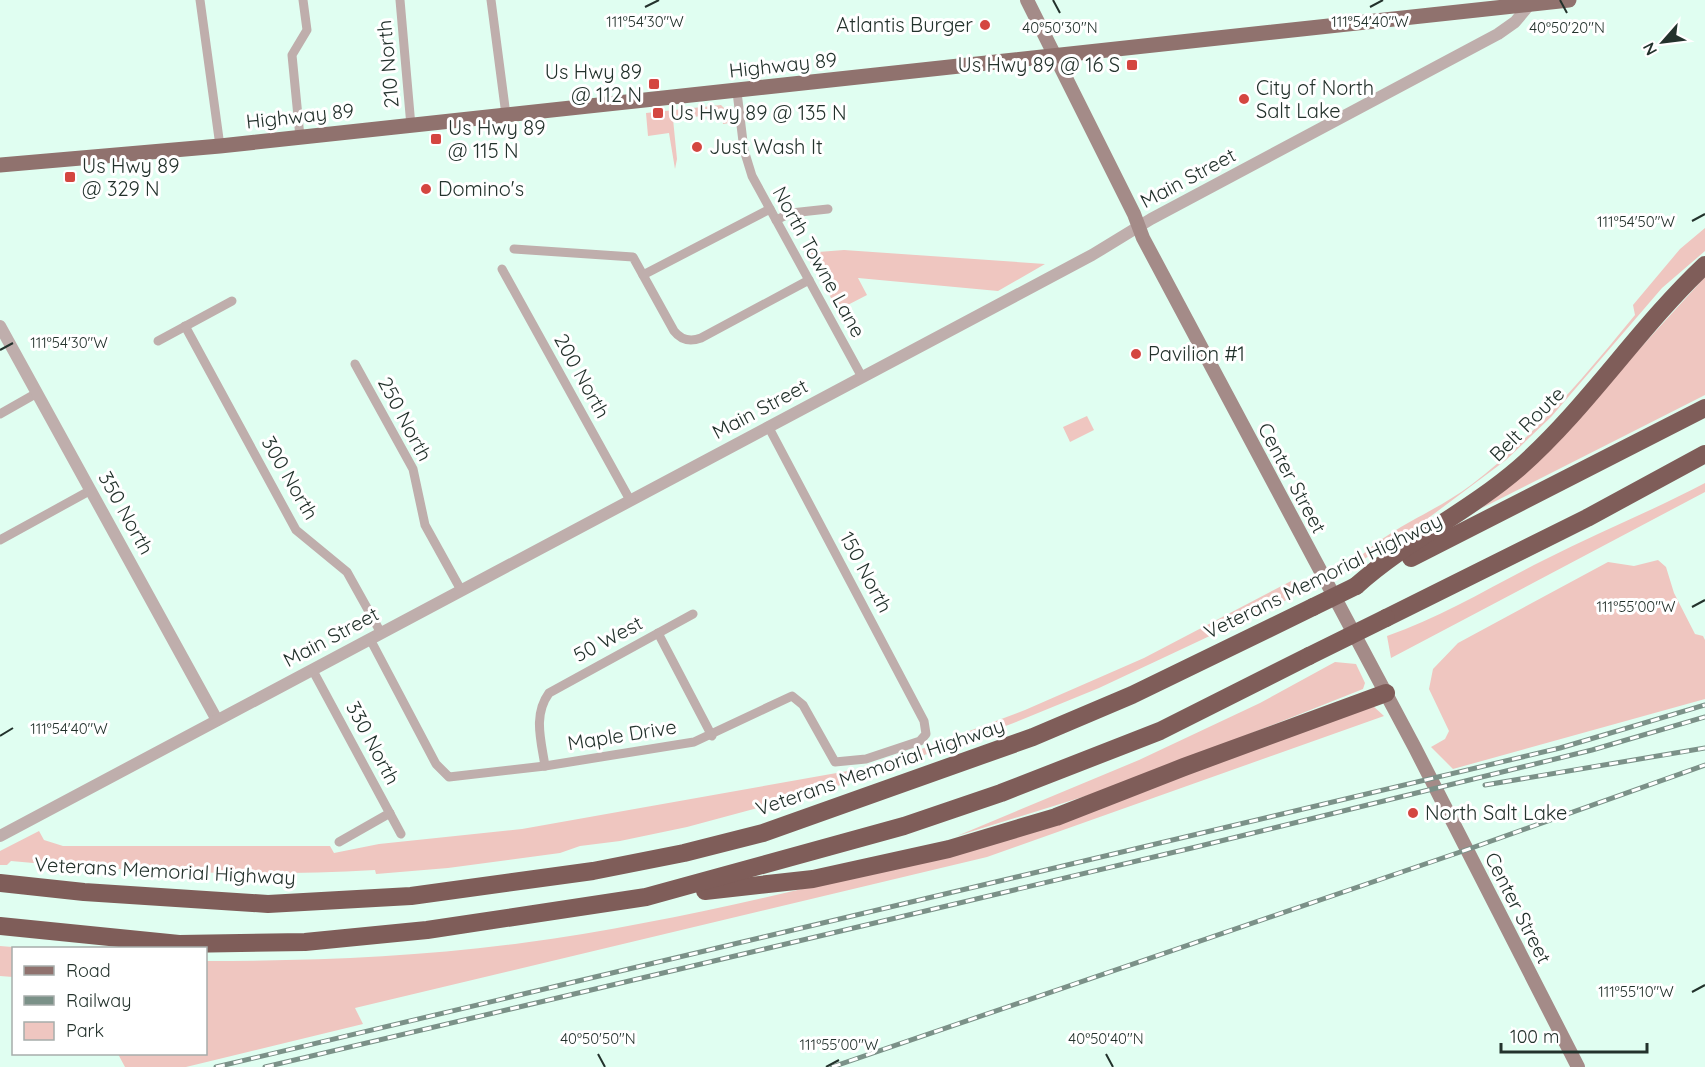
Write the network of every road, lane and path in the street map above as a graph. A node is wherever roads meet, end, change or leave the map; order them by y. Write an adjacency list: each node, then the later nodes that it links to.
1 (200, 0): 13 (street)
2 (303, 0): 12 (street)
3 (400, 0): 11 (street, 210 North)
4 (491, 0): 10 (street)
5 (1027, 0): 8 (main road, Center Street)
6 (1569, 0): 7 (main road, Highway 89)
7 (1530, 4): 8 (main road, Highway 89); 18 (street, Main Street)
8 (1057, 55): 9 (main road, Highway 89); 18 (main road, Center Street)
9 (737, 92): 10 (main road, Highway 89); 15 (street, North Towne Lane)
10 (506, 116): 11 (main road, Highway 89)
11 (411, 126): 12 (main road, Highway 89)
12 (300, 137): 13 (main road, Highway 89)
13 (220, 146): 14 (main road, Highway 89)
14 (0, 165)
15 (770, 209): 17 (street, North Towne Lane); 22 (street)
16 (828, 209): 17 (street)
17 (776, 220): 23 (street, North Towne Lane)
18 (1139, 226): 29 (street, Main Street); 44 (main road, Center Street)
19 (514, 249): 22 (street)
20 (1705, 265): 38 (highway, Belt Route)
21 (502, 269): 36 (street, 200 North)
22 (643, 275): 23 (street)
23 (809, 280): 29 (street, North Towne Lane)
24 (232, 301): 26 (street)
25 (0, 326): 30 (street, 350 North)
26 (185, 326): 27 (street); 42 (street, 300 North)
27 (158, 341)
28 (355, 364): 39 (street, 250 North)
29 (862, 377): 33 (street, Main Street)
30 (38, 393): 32 (street); 35 (street, 350 North)
31 (1705, 408): 38 (highway, Veterans Memorial Highway)
32 (0, 414)
33 (768, 426): 36 (street, Main Street); 47 (street, 150 North)
34 (1705, 454): 55 (highway, bridge)
35 (91, 490): 37 (street); 45 (street, 350 North)
36 (630, 500): 39 (street, Main Street)
37 (0, 540)
38 (1356, 586): 54 (highway, Veterans Memorial Highway, bridge)
39 (461, 590): 42 (street, Main Street)
40 (693, 614): 41 (street, 50 West)
41 (658, 633): 46 (street); 48 (street, 50 West)
42 (375, 636): 43 (street, Main Street); 49 (street, 300 North)
43 (312, 669): 45 (street, Main Street); 50 (street, 330 North)
44 (1386, 693): 55 (highway); 57 (main road, Center Street)
45 (218, 720): 52 (street, Main Street)
46 (712, 736): 47 (street, Maple Drive); 48 (street, Maple Drive)
47 (833, 761)
48 (545, 766): 49 (street, Maple Drive)
49 (445, 775)
50 (390, 813): 51 (street, 330 North); 53 (street)
51 (401, 834)
52 (0, 836)
53 (339, 842)
54 (0, 883)
55 (646, 897): 56 (highway)
56 (0, 926)
57 (1578, 1067)

